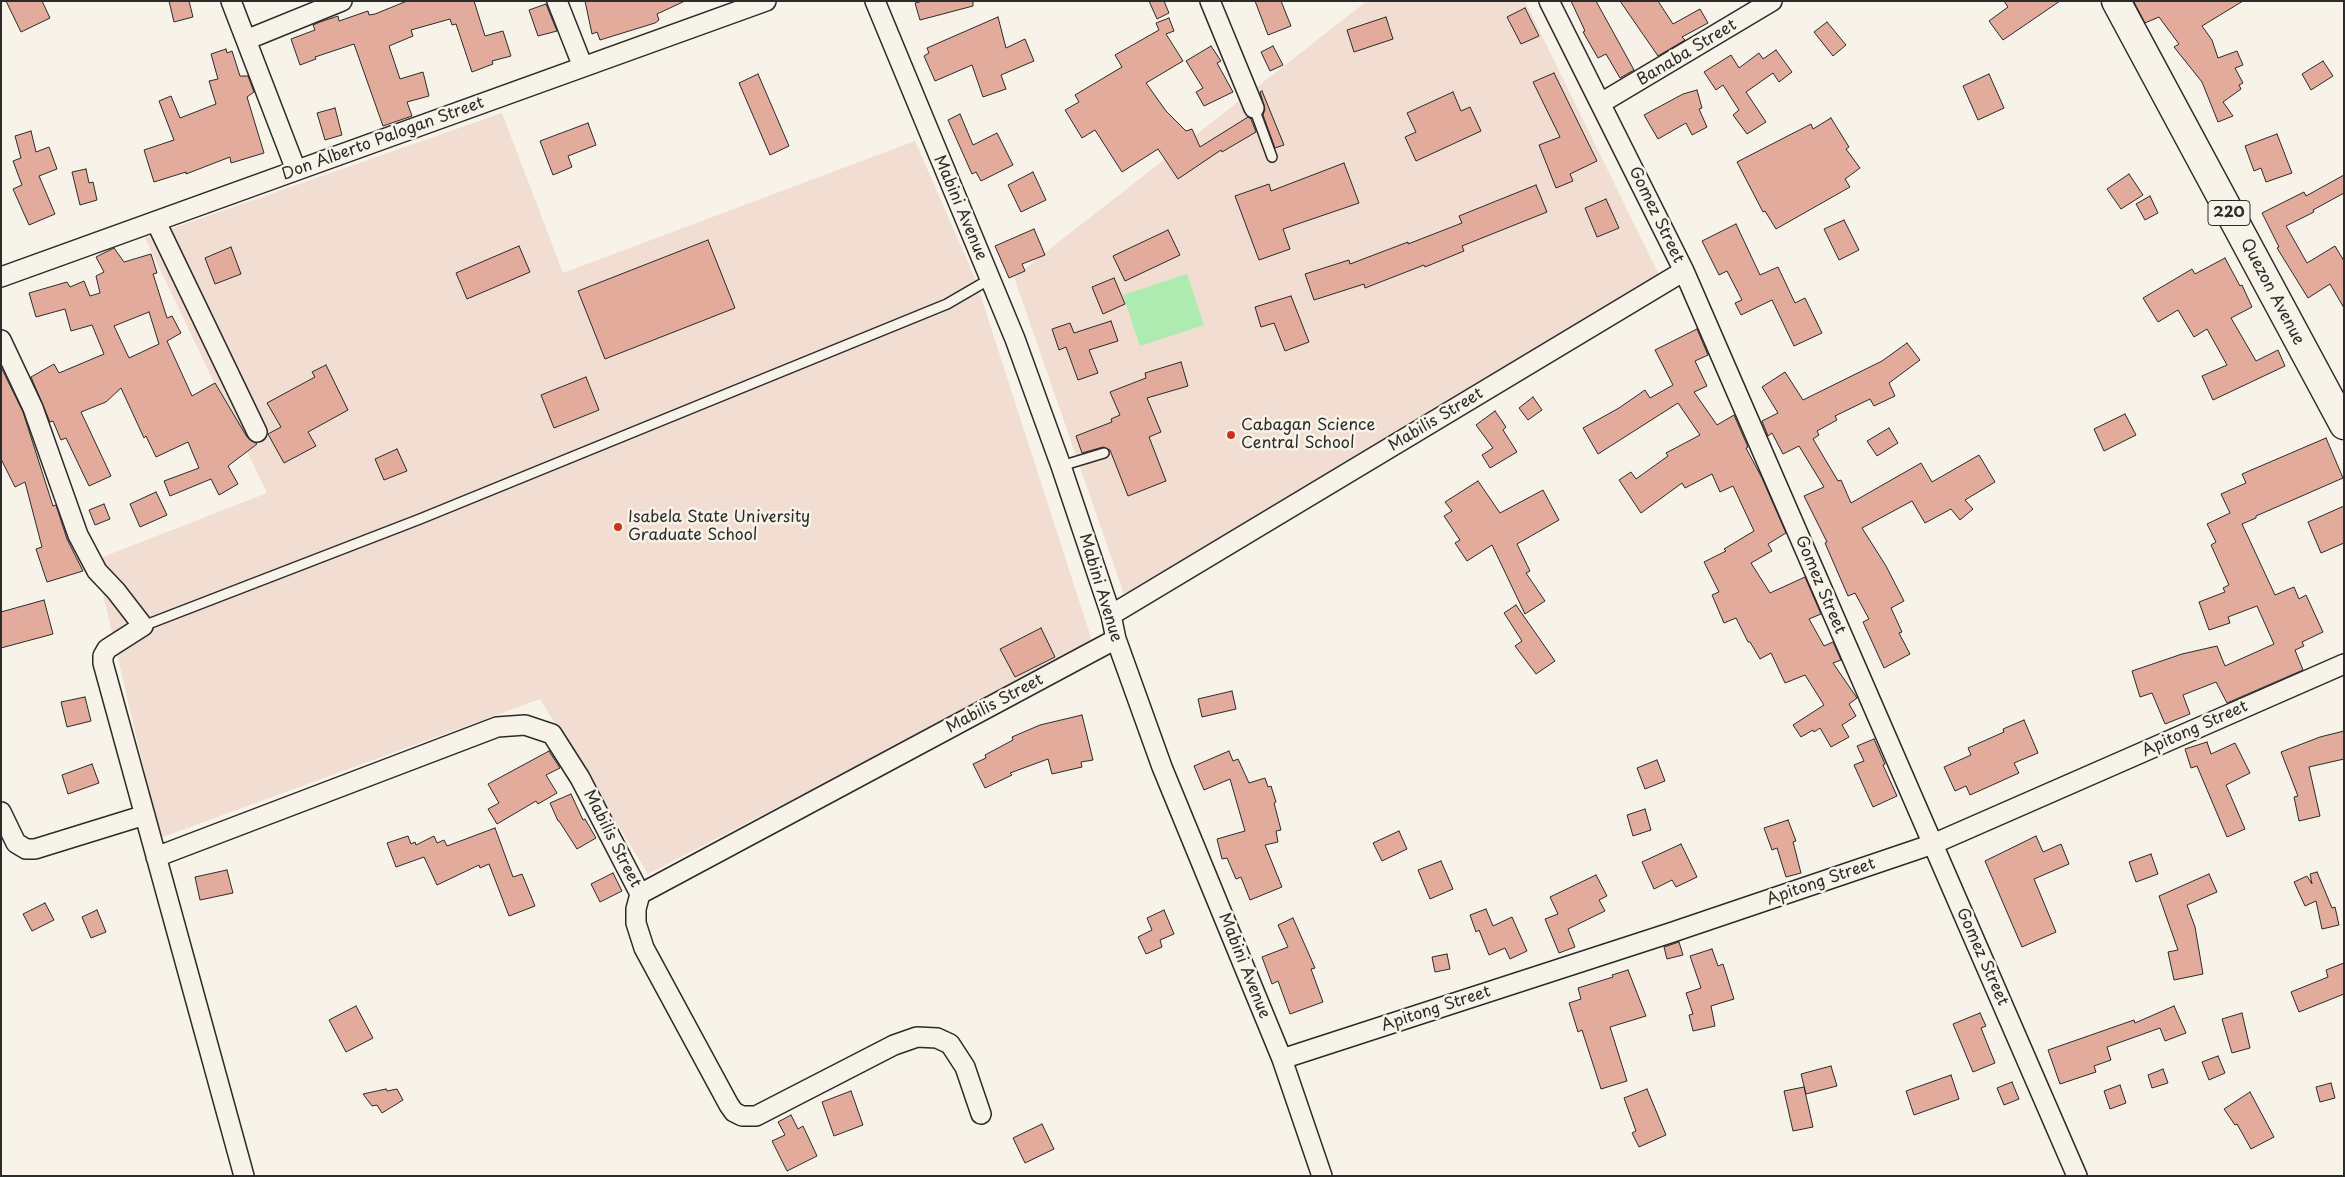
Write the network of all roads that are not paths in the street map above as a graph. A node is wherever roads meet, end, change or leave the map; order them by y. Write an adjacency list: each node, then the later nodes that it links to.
1 (231, 1): 10 (street)
2 (342, 1): 10 (street)
3 (557, 1): 11 (street)
4 (766, 1): 11 (street, Don Alberto Palogan Street)
5 (875, 1): 19 (street, Mabini Avenue)
6 (1210, 1): 13 (street)
7 (1549, 1): 12 (street, Gomez Street)
8 (1772, 1): 12 (street, Banaba Street)
9 (2116, 1): 21 (main road, Quezon Avenue / 220)
10 (246, 40): 15 (street)
11 (583, 67): 15 (street, Don Alberto Palogan Street)
12 (1602, 103): 18 (street, Gomez Street)
13 (1254, 108): 14 (lane)
14 (1272, 158)
15 (296, 170): 16 (street, Don Alberto Palogan Street)
16 (156, 222): 17 (street, Don Alberto Palogan Street); 22 (street)
17 (3, 271)
18 (1684, 272): 25 (street, Mabilis Street); 31 (street, Gomez Street)
19 (990, 279): 24 (street, Mabini Avenue); 26 (lane)
20 (1, 340): 26 (street)
21 (2344, 425)
22 (257, 432)
23 (1104, 453): 24 (lane)
24 (1061, 466): 25 (street, Mabini Avenue)
25 (1111, 615): 27 (street, Mabini Avenue)
26 (143, 626): 30 (street)
27 (1116, 639): 33 (street, Mabilis Street); 34 (street, Mabini Avenue)
28 (2344, 664): 31 (street, Apitong Street)
29 (1, 812): 30 (street)
30 (144, 815): 32 (street)
31 (1932, 844): 34 (street, Apitong Street); 38 (street, Gomez Street)
32 (156, 857): 33 (street, Mabilis Street); 36 (street)
33 (640, 894): 35 (street)
34 (1282, 1059): 37 (street, Mabini Avenue)
35 (981, 1114)
36 (244, 1176)
37 (1322, 1176)
38 (2077, 1176)

